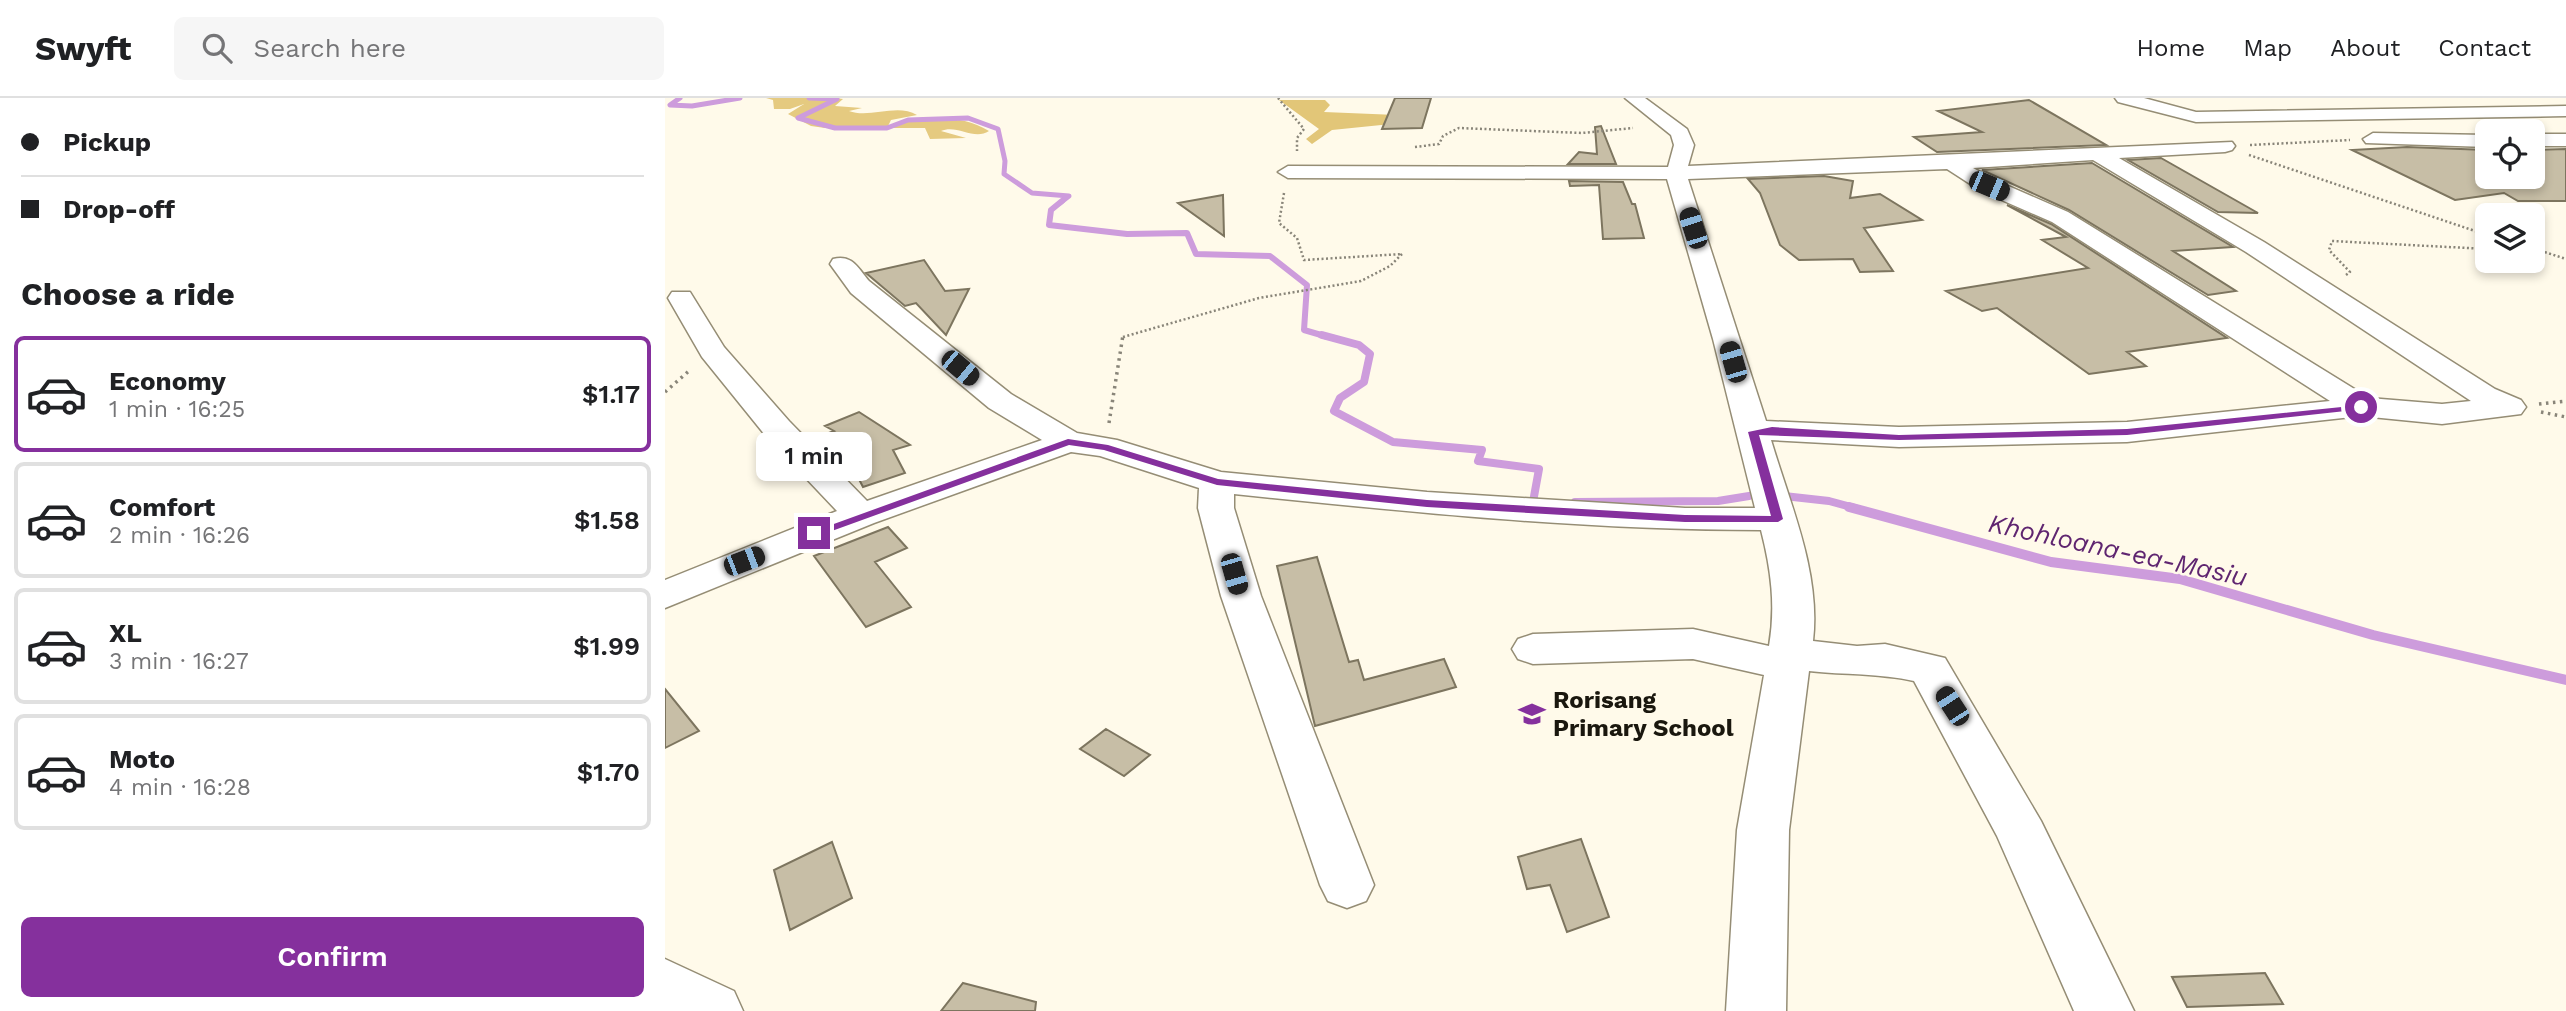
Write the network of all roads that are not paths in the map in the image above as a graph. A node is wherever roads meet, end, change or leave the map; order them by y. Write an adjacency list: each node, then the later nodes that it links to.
1 (1634, 98): 14 (street)
2 (2124, 98): 4 (street)
3 (2566, 111): 4 (street)
4 (2453, 113): 5 (street)
5 (2475, 122)
6 (2373, 139): 9 (street)
7 (2545, 140): 8 (street)
8 (2566, 140)
9 (2475, 141)
10 (2225, 146): 11 (street)
11 (2095, 153): 12 (street); 17 (street)
12 (1951, 163): 14 (street); 17 (street)
13 (1288, 172): 14 (street)
14 (1676, 173): 18 (street)
15 (842, 264): 19 (street)
16 (681, 298): 21 (street)
17 (2361, 407): 18 (street)
18 (1753, 432): 22 (street)
19 (1068, 442): 20 (street); 21 (street)
20 (1217, 482): 22 (street); 26 (street)
21 (861, 515): 23 (street)
22 (1778, 519): 25 (street)
23 (665, 595)
24 (1533, 649): 25 (street)
25 (1789, 660): 29 (street); 30 (street)
26 (1347, 885)
27 (665, 987): 28 (street)
28 (713, 1011)
29 (1756, 1011)
30 (2104, 1011)

